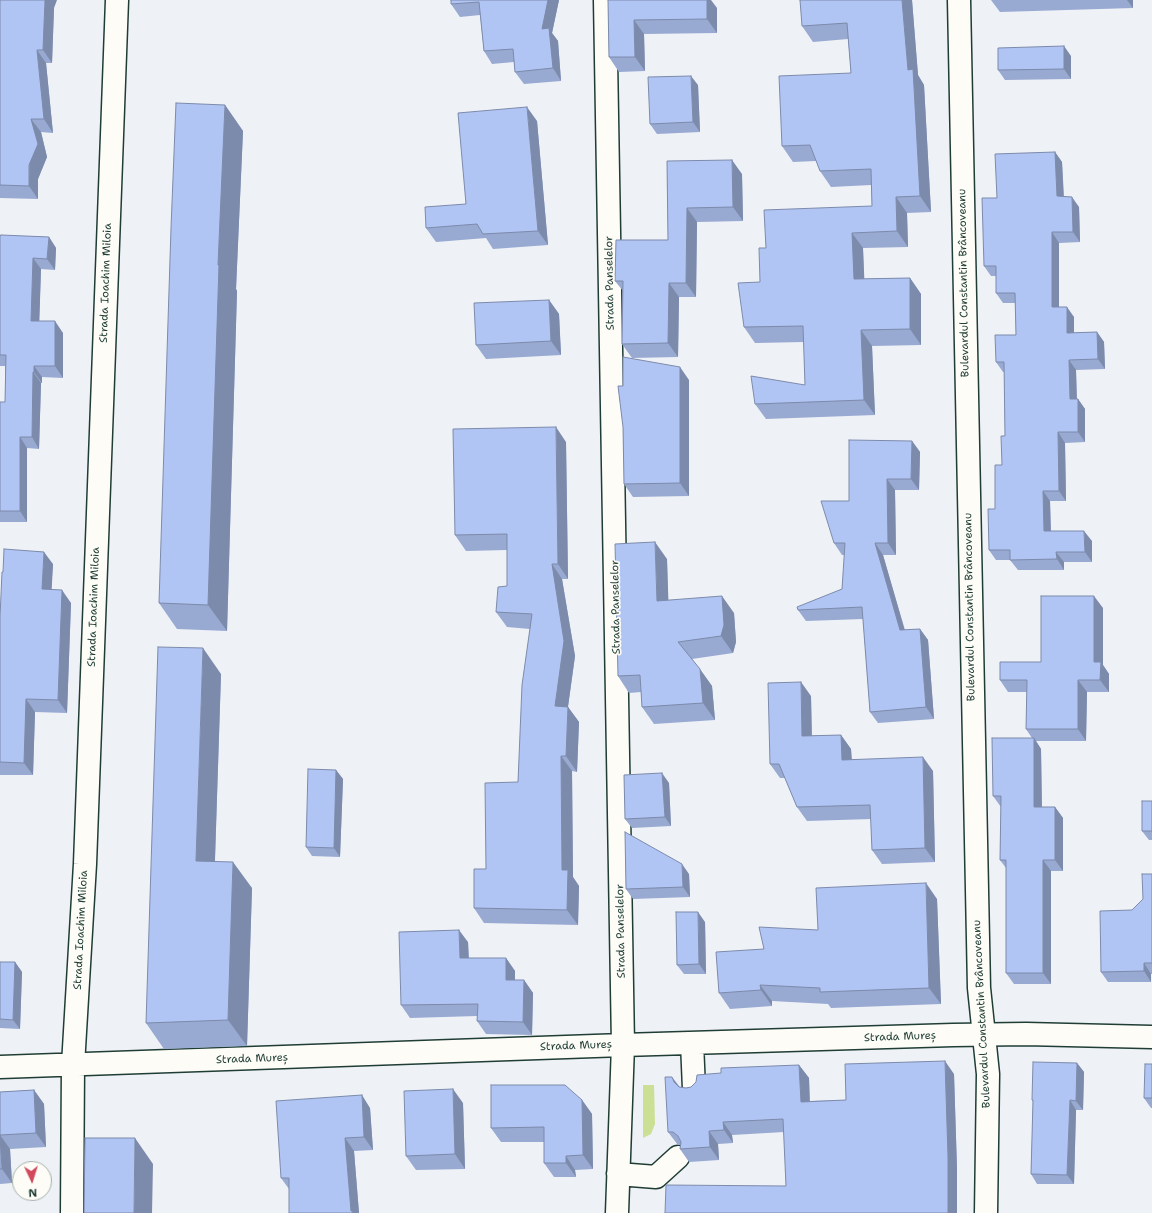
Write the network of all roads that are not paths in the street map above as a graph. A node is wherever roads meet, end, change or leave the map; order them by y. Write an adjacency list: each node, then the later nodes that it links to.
1 (117, 0): 8 (street, Strada Ioachim Miloia)
2 (605, 0): 7 (street, Strada Panselelor)
3 (959, 0): 4 (street, Bulevardul Constantin Brâncoveanu)
4 (984, 1035): 5 (street, Strada Mureș); 6 (street, Strada Mureș); 15 (street, Bulevardul Constantin Brâncoveanu)
5 (1152, 1037)
6 (692, 1043): 7 (street, Strada Mureș); 10 (street)
7 (623, 1045): 8 (street, Strada Mureș); 12 (street, Strada Panselelor)
8 (73, 1065): 9 (street, Strada Mureș); 13 (street, Strada Ioachim Miloia)
9 (0, 1068)
10 (694, 1089)
11 (678, 1157): 12 (street)
12 (618, 1174): 14 (street, Strada Panselelor)
13 (72, 1213)
14 (617, 1213)
15 (986, 1213)

